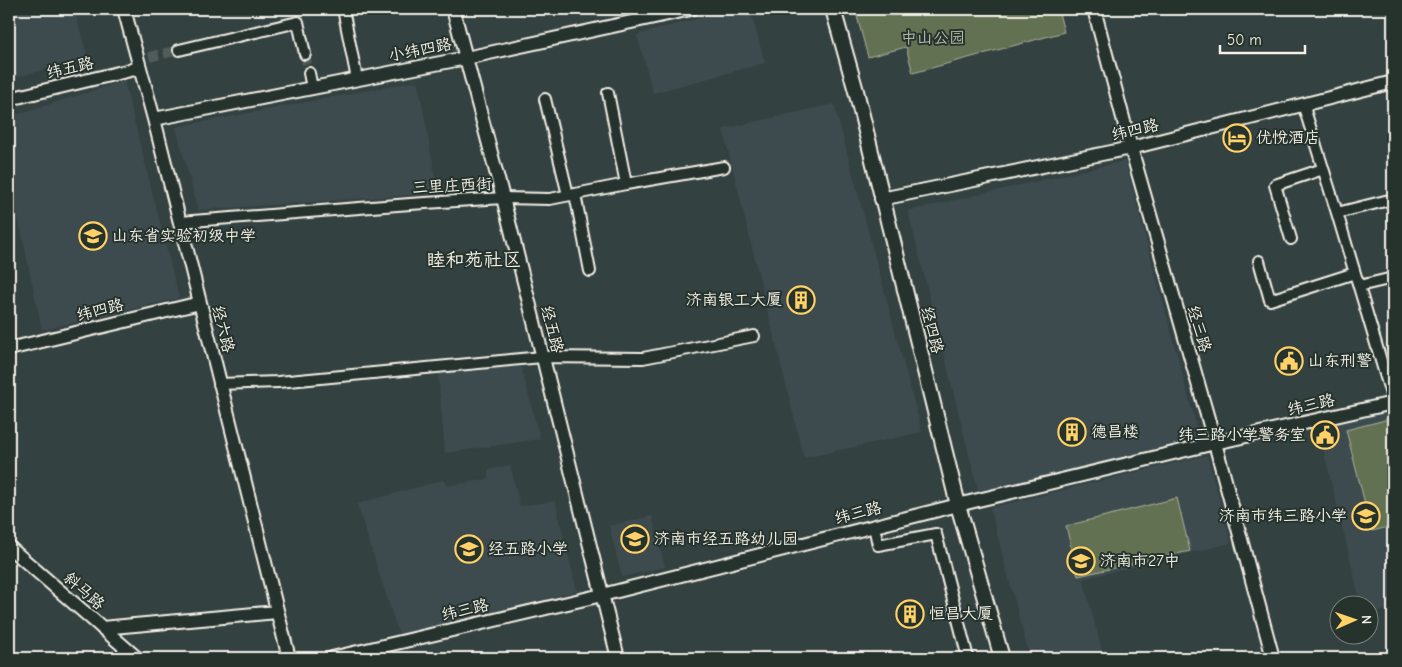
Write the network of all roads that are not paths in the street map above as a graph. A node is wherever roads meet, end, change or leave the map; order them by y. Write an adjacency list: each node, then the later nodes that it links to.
1 (124, 9): 10 (street, 经六路)
2 (343, 9): 12 (street)
3 (453, 9): 9 (street, 经五路)
4 (691, 9): 9 (street, 小纬四路)
5 (833, 9): 26 (main road, 经四路)
6 (1094, 9): 20 (street, 经三路)
7 (179, 50): 8 (street)
8 (305, 54)
9 (466, 58): 12 (street, 小纬四路); 25 (street, 经五路)
10 (142, 61): 16 (street, 纬五路); 19 (street, 经六路)
11 (309, 73): 14 (street)
12 (357, 78): 14 (street, 小纬四路)
13 (1393, 82): 18 (street, 纬四路)
14 (312, 88): 19 (street, 小纬四路)
15 (608, 93): 23 (street)
16 (9, 99)
17 (546, 99): 24 (street)
18 (1303, 104): 20 (street, 纬四路); 22 (street)
19 (154, 119): 29 (street, 经六路)
20 (1131, 148): 26 (street, 纬四路); 42 (street, 经三路)
21 (724, 167): 23 (street, 三里庄西街)
22 (1323, 168): 28 (street); 30 (street)
23 (626, 184): 24 (street, 三里庄西街)
24 (571, 194): 25 (street, 三里庄西街); 32 (street)
25 (503, 198): 29 (street, 三里庄西街); 39 (street, 经五路)
26 (881, 199): 43 (main road, 经四路)
27 (1393, 199): 28 (street)
28 (1337, 213): 33 (street)
29 (180, 222): 36 (street, 经六路)
30 (1291, 239)
31 (1259, 261): 33 (street)
32 (590, 271)
33 (1355, 273): 35 (street)
34 (1393, 278): 35 (street)
35 (1359, 286): 41 (street)
36 (200, 303): 38 (street, 纬四路); 40 (street, 经六路)
37 (754, 336): 39 (street)
38 (9, 349)
39 (542, 357): 40 (street); 46 (street, 经五路)
40 (219, 384): 47 (street, 经六路)
41 (1393, 402): 42 (street, 纬三路)
42 (1215, 443): 43 (street, 纬三路); 55 (street, 经三路)
43 (958, 505): 44 (street, 纬三路); 54 (main road, 经四路)
44 (874, 526): 46 (street, 纬三路); 53 (street)
45 (9, 547): 48 (street, 斜马路)
46 (602, 595): 51 (street, 纬三路); 52 (street, 经五路)
47 (277, 612): 48 (street); 50 (street, 经六路)
48 (102, 628): 49 (street, 斜马路)
49 (137, 658)
50 (288, 658)
51 (332, 658)
52 (618, 658)
53 (968, 658)
54 (1002, 658)
55 (1273, 658)

